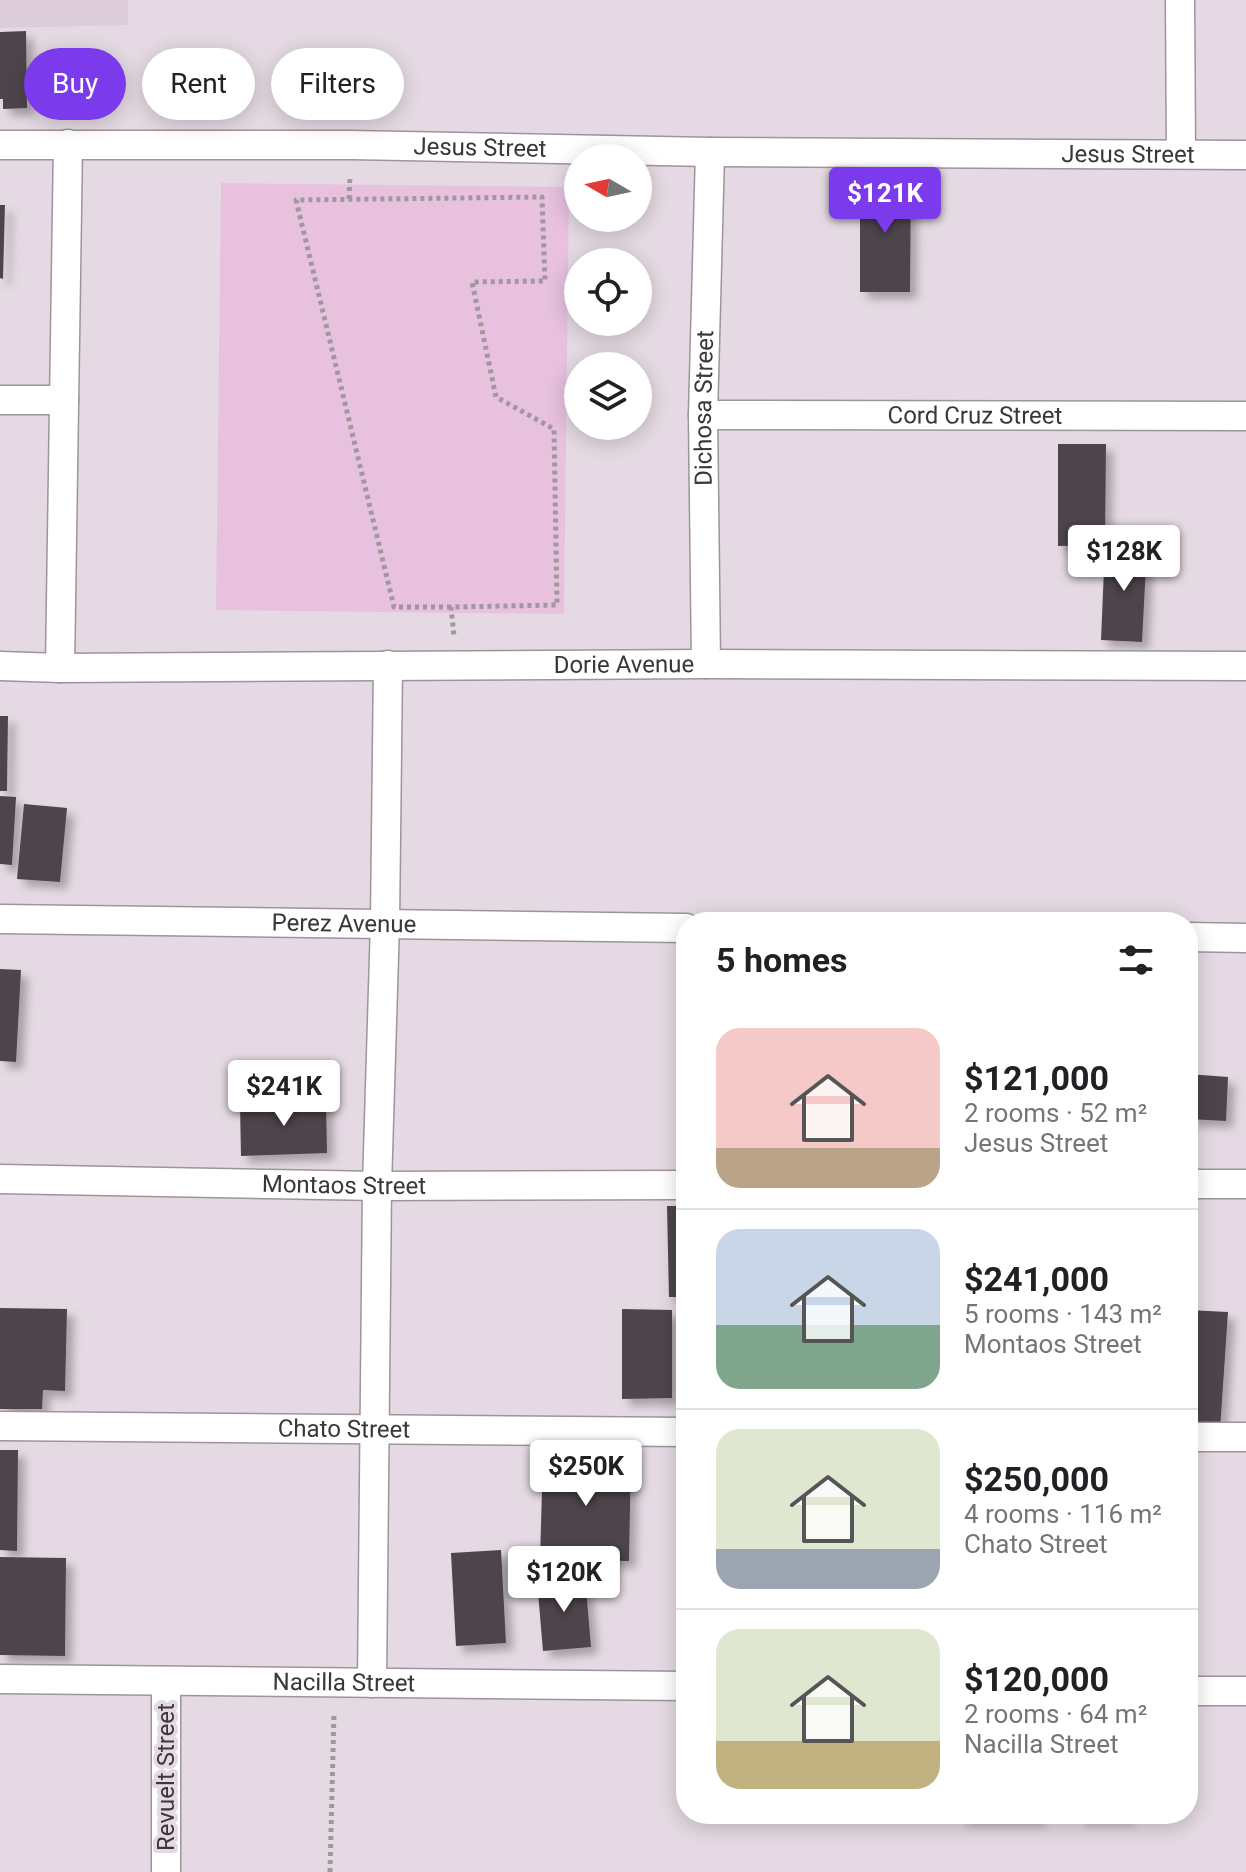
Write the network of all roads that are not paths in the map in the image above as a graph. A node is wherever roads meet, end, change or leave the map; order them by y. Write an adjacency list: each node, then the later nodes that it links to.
1 (1180, 0): 5 (street)
2 (68, 144): 3 (street, Jesus Street); 4 (street, Jesus Street); 8 (street)
3 (0, 145)
4 (710, 152): 5 (street, Jesus Street); 9 (street, Dichosa Street)
5 (1181, 154): 6 (street, Jesus Street)
6 (1246, 155)
7 (0, 400): 8 (street)
8 (64, 400): 15 (street)
9 (703, 415): 10 (street, Cord Cruz Street); 11 (street, Dichosa Street)
10 (1246, 416)
11 (706, 664): 12 (street, Dorie Avenue); 14 (street, Dorie Avenue)
12 (388, 665): 15 (street, Dorie Avenue); 17 (street)
13 (0, 666): 15 (street, Dorie Avenue)
14 (1246, 666)
15 (60, 668)
16 (0, 919): 17 (street, Perez Avenue)
17 (385, 923): 18 (street, Perez Avenue); 25 (street)
18 (676, 928)
19 (1198, 937): 20 (street)
20 (1246, 938)
21 (0, 1179): 25 (street, Montaos Street)
22 (1198, 1184): 23 (street)
23 (1246, 1184)
24 (676, 1185): 25 (street, Montaos Street)
25 (377, 1186): 27 (street)
26 (0, 1426): 27 (street, Chato Street)
27 (375, 1429): 28 (street, Chato Street); 33 (street)
28 (676, 1432)
29 (1198, 1437): 30 (street)
30 (1246, 1437)
31 (0, 1679): 32 (street, Nacilla Street)
32 (166, 1681): 33 (street, Nacilla Street); 37 (street, Revuelt Street)
33 (372, 1683): 34 (street, Nacilla Street)
34 (676, 1686)
35 (1198, 1691): 36 (street)
36 (1246, 1691)
37 (166, 1872)

